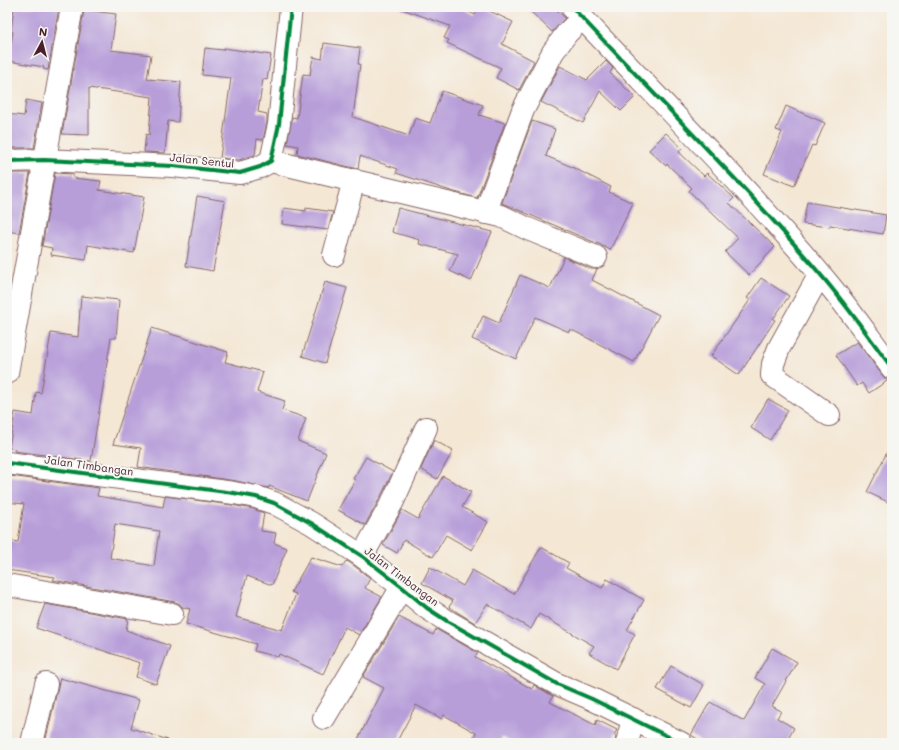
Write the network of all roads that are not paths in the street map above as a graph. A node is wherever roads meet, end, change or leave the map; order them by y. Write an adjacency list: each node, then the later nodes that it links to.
1 (72, 7): 4 (street)
2 (291, 7): 6 (street)
3 (577, 12): 8 (street); 11 (street)
4 (44, 160): 5 (street, Jalan Sentul); 6 (street, Jalan Sentul); 13 (street)
5 (7, 161)
6 (272, 161): 7 (street)
7 (354, 180): 8 (street); 9 (street)
8 (485, 213): 10 (street)
9 (334, 255)
10 (596, 257)
11 (820, 274): 12 (street); 14 (street)
12 (892, 368)
13 (7, 373)
14 (829, 415)
15 (426, 428): 17 (street)
16 (7, 463): 17 (street, Jalan Timbangan)
17 (362, 556): 19 (street, Jalan Timbangan)
18 (7, 585): 20 (street)
19 (402, 587): 22 (street); 23 (street, Jalan Timbangan)
20 (172, 614)
21 (46, 684): 24 (street)
22 (324, 718)
23 (633, 719): 25 (street); 26 (street, Jalan Timbangan)
24 (32, 743)
25 (627, 743)
26 (681, 743)

